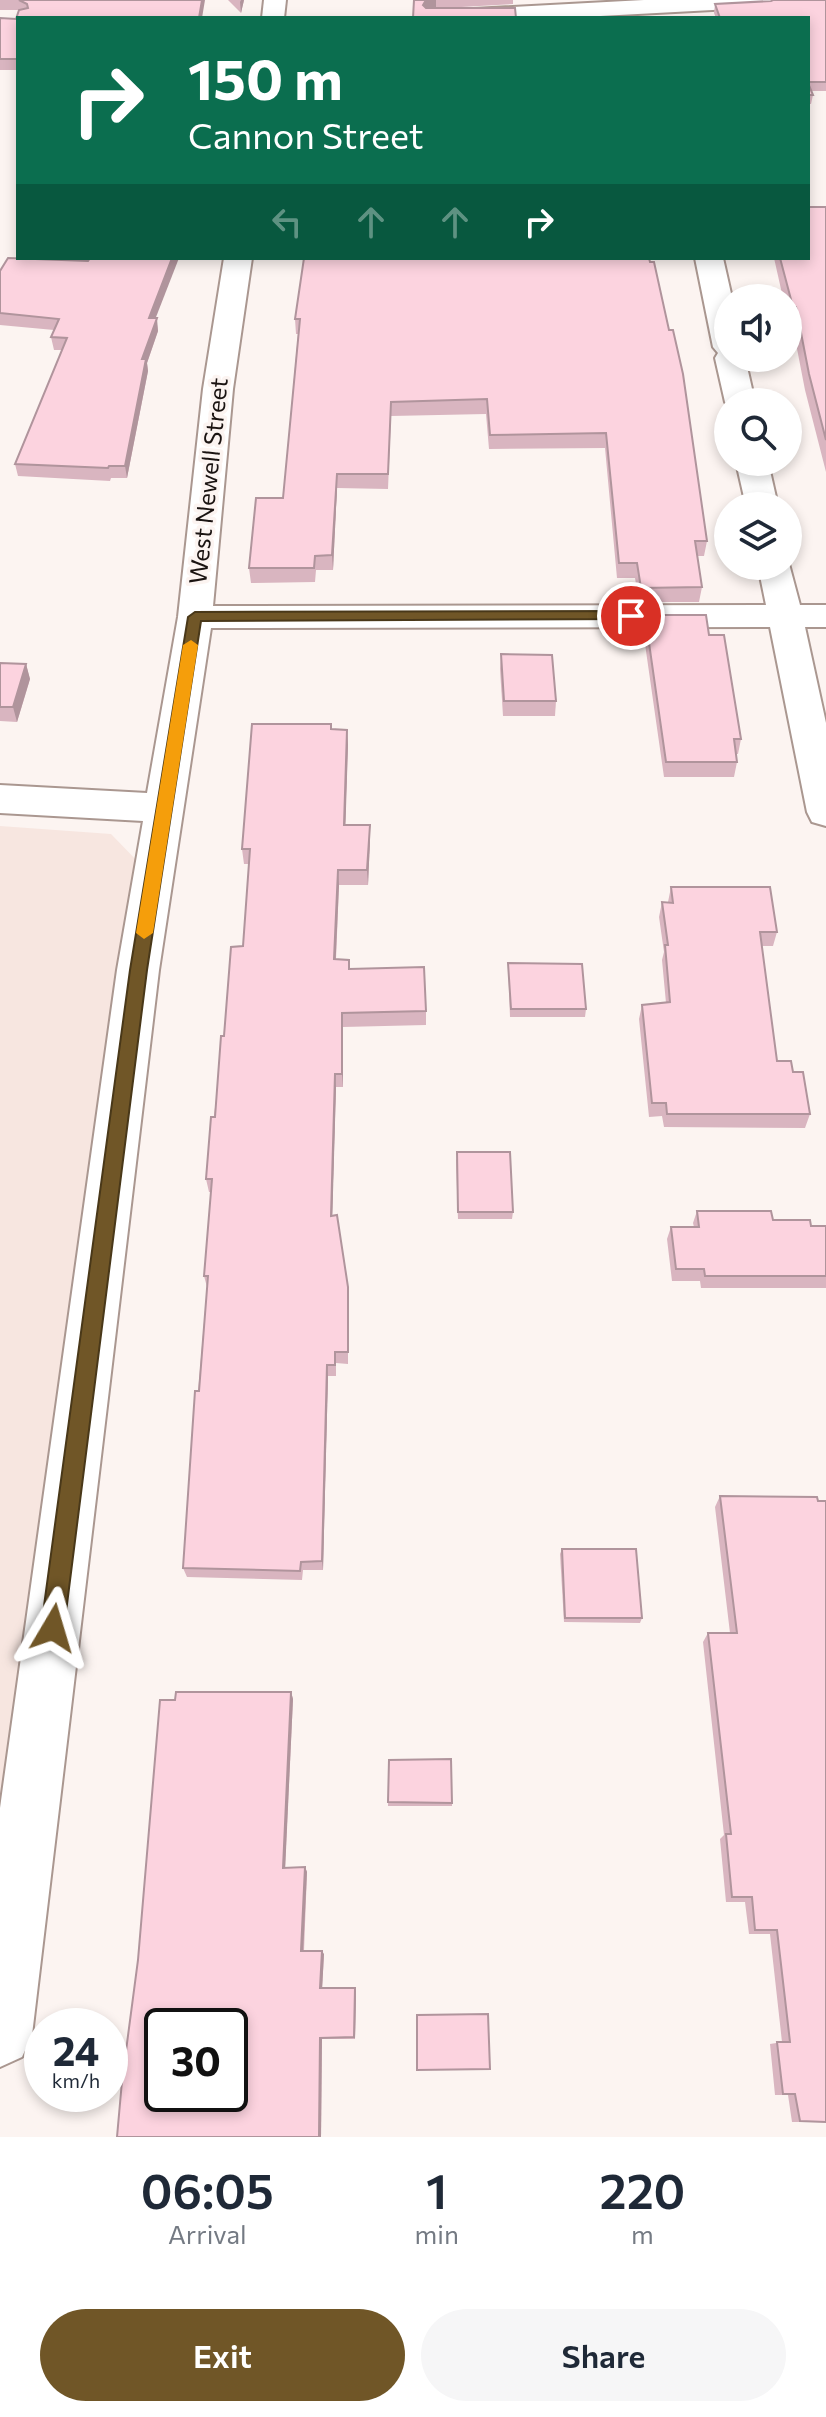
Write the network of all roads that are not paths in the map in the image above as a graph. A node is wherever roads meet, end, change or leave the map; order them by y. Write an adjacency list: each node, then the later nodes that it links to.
1 (769, 0): 2 (street)
2 (653, 12): 3 (street)
3 (509, 16)
4 (238, 260): 10 (street, West Newell Street)
5 (709, 260): 6 (street)
6 (715, 284)
7 (778, 580): 8 (street)
8 (785, 616): 9 (street); 10 (street); 13 (street)
9 (826, 616)
10 (195, 617): 12 (street, West Newell Street)
11 (0, 799): 12 (street)
12 (165, 808): 14 (street, West Newell Street)
13 (826, 812)
14 (0, 2035)

